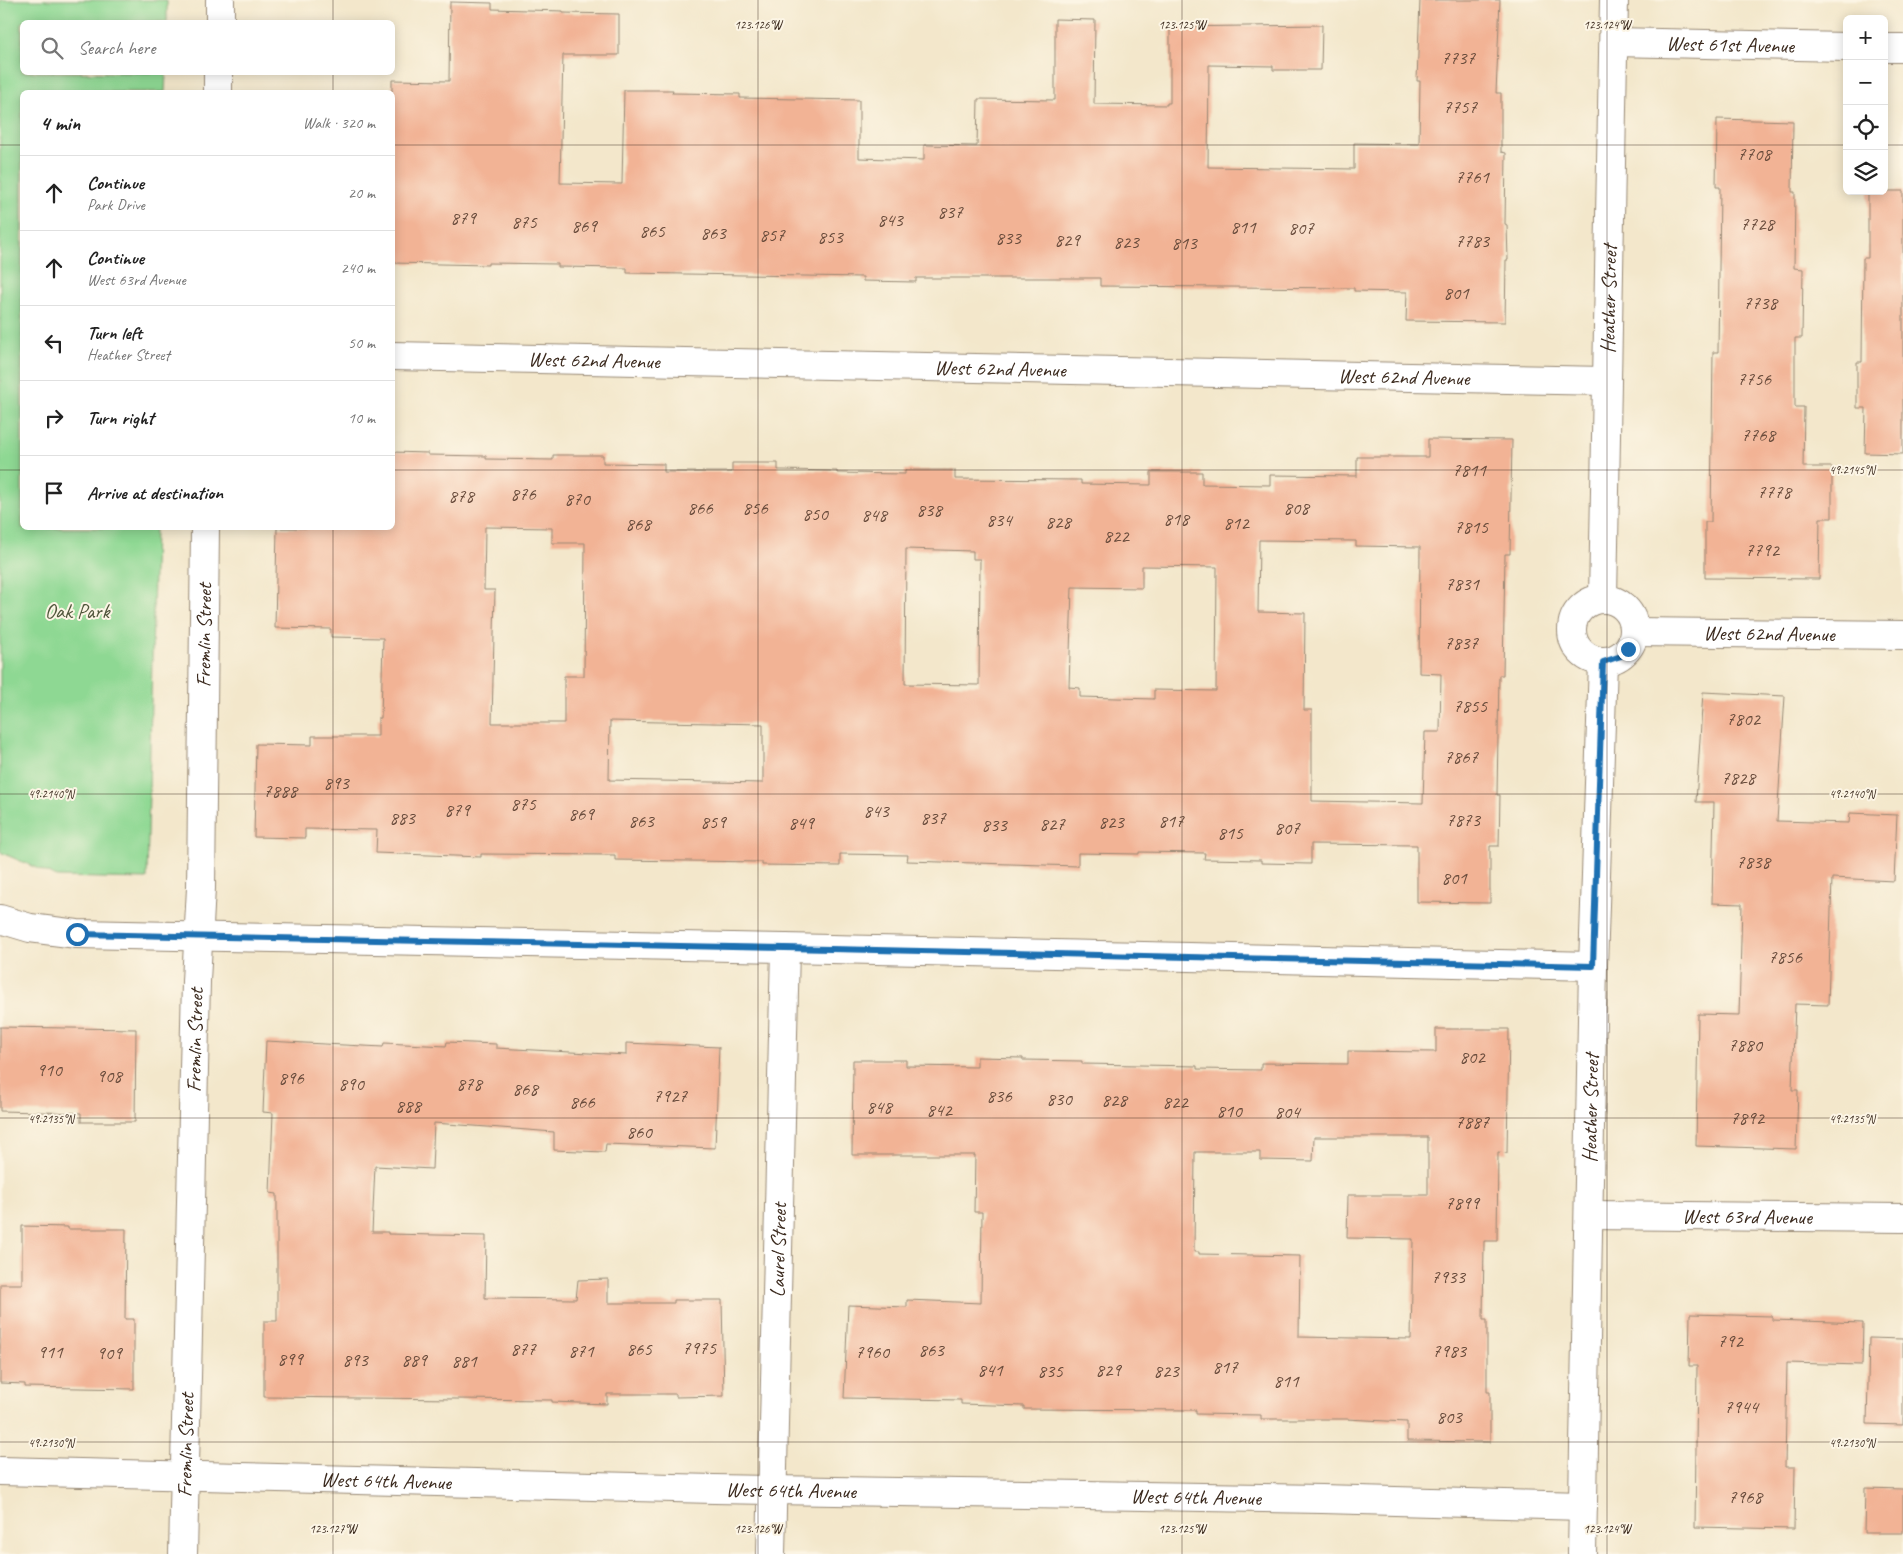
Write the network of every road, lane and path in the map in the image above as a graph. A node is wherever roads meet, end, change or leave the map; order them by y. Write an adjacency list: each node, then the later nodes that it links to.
1 (220, 0): 3 (street)
2 (1614, 0): 4 (street, Heather Street)
3 (220, 20)
4 (1614, 42): 5 (street, West 61st Avenue); 11 (street, Heather Street)
5 (1843, 47)
6 (1888, 48): 7 (street)
7 (1903, 48)
8 (218, 75): 9 (street)
9 (218, 90)
10 (395, 356): 11 (street, West 62nd Avenue)
11 (1606, 382): 13 (street, Heather Street)
12 (205, 530): 18 (street, Fremlin Street)
13 (1603, 599): 14 (street); 16 (street)
14 (1634, 632): 15 (street, West 62nd Avenue); 16 (street)
15 (1903, 635)
16 (1603, 662): 20 (street, Heather Street)
17 (0, 919): 18 (street)
18 (198, 936): 19 (street); 24 (street, Fremlin Street)
19 (785, 948): 20 (street); 25 (street, Laurel Street)
20 (1593, 966): 21 (street, Heather Street)
21 (1589, 1215): 22 (street, West 63rd Avenue); 26 (street, Heather Street)
22 (1903, 1218)
23 (0, 1471): 24 (street, West 64th Avenue)
24 (184, 1475): 25 (street, West 64th Avenue); 27 (street, Fremlin Street)
25 (772, 1490): 26 (street, West 64th Avenue); 28 (street, Laurel Street)
26 (1583, 1506): 29 (street, Heather Street)
27 (183, 1554)
28 (771, 1554)
29 (1582, 1554)

